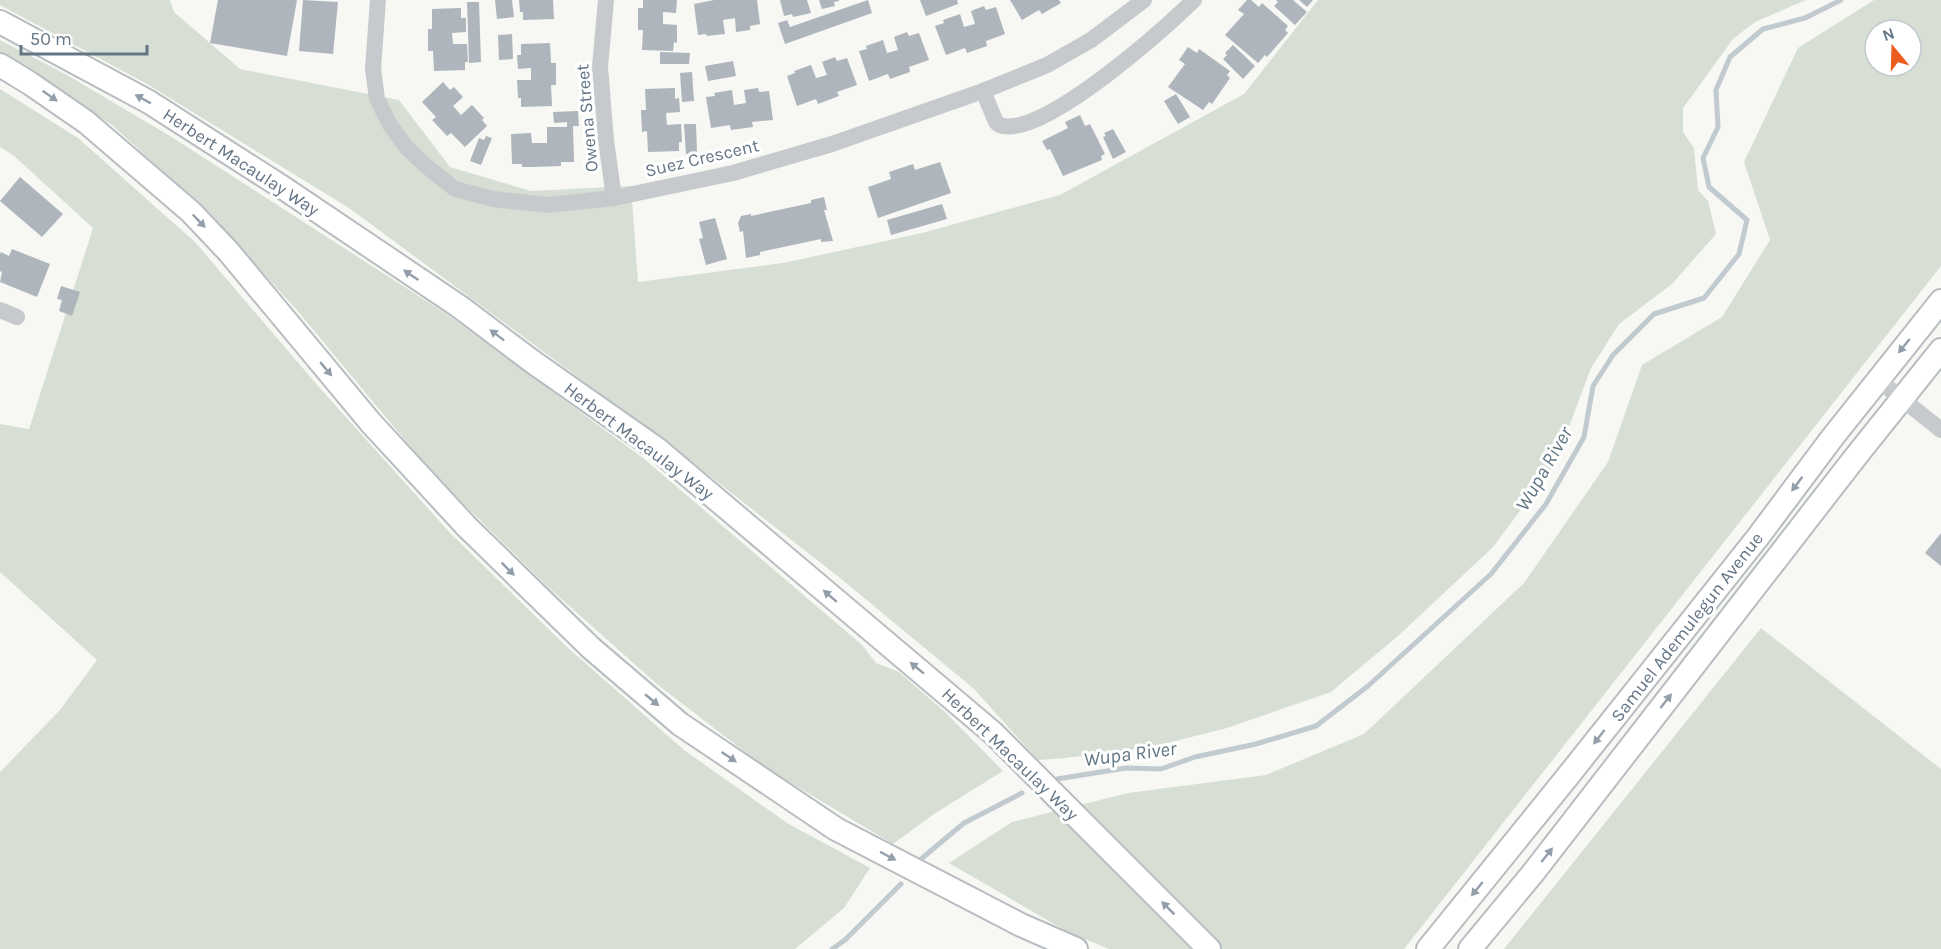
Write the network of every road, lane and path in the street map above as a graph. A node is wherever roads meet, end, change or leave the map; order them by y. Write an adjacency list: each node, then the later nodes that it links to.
1 (378, 0): 8 (street, Suez Crescent)
2 (606, 0): 8 (street, Owena Street)
3 (1144, 0): 7 (street, Suez Crescent)
4 (1194, 0): 7 (street)
5 (0, 22): 17 (main road, Herbert Macaulay Way, one-way to 5)
6 (0, 66): 16 (main road, one-way to 16)
7 (983, 91): 8 (street, Suez Crescent)
8 (614, 198)
9 (1941, 301): 13 (main road, Samuel Ademulegun Avenue, one-way to 13)
10 (0, 310): 11 (street)
11 (17, 317)
12 (1941, 350): 14 (main road, Samuel Ademulegun Avenue)
13 (1877, 380): 14 (street); 18 (main road, Samuel Ademulegun Avenue, one-way to 18)
14 (1902, 398): 15 (street); 19 (main road, Samuel Ademulegun Avenue, one-way to 14)
15 (1941, 430)
16 (1076, 949)
17 (1209, 949)
18 (1428, 949)
19 (1470, 949)

